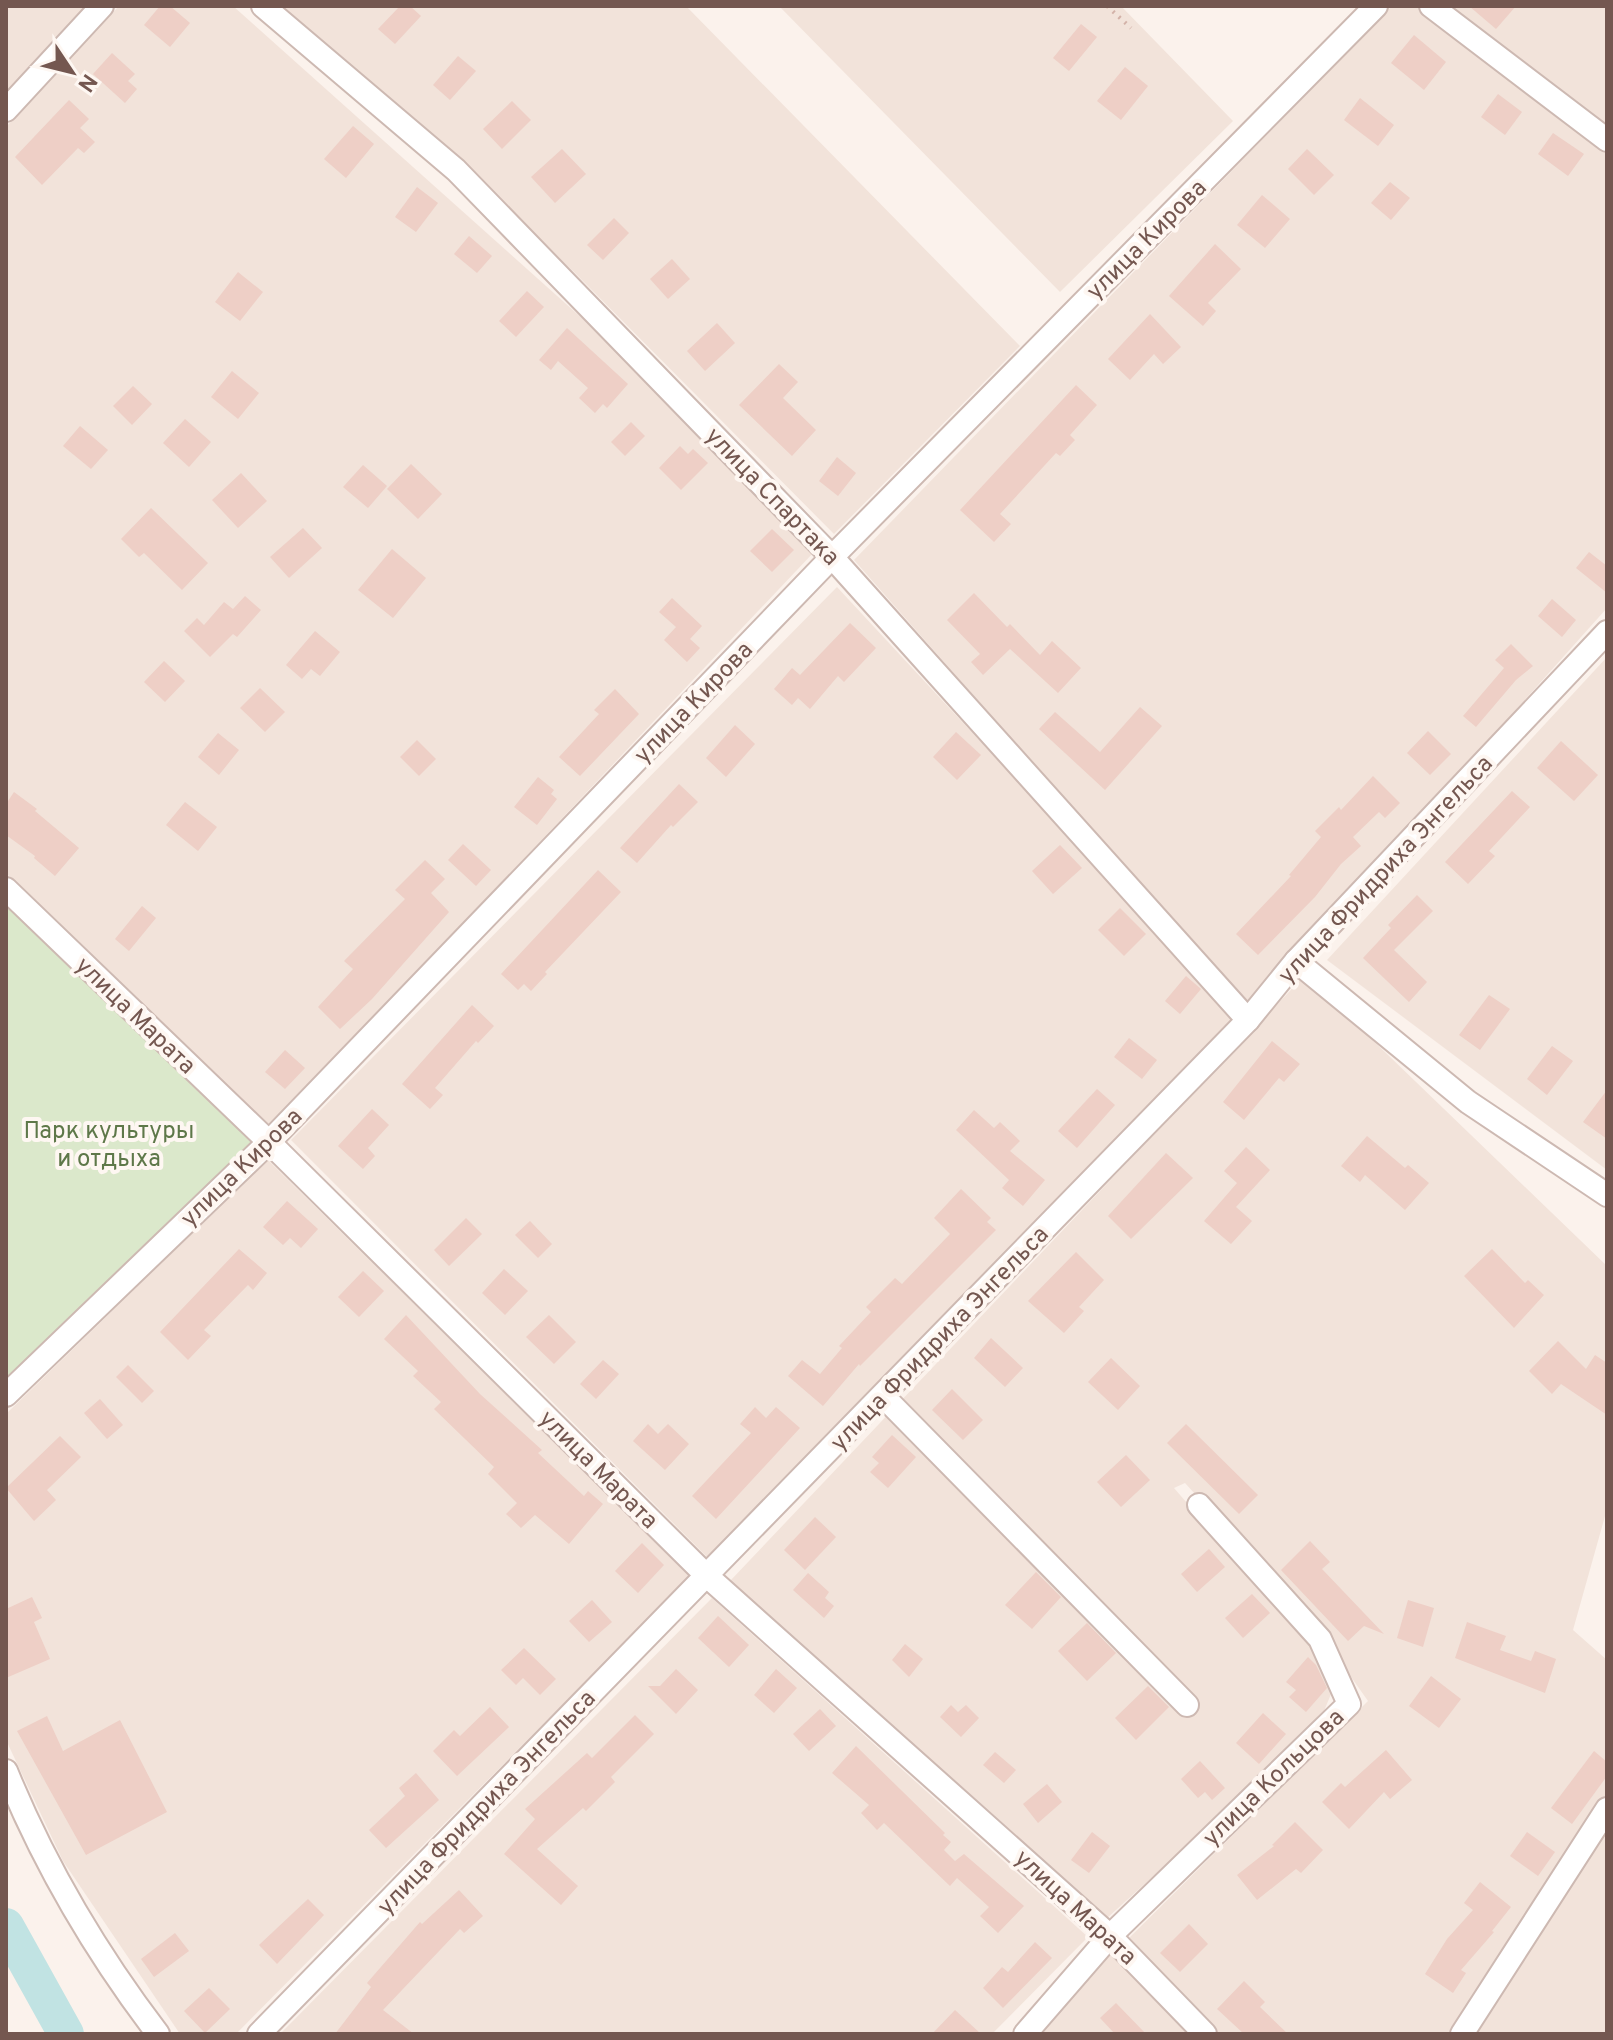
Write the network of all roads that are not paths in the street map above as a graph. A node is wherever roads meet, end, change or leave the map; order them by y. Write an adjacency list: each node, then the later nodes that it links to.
1 (102, 6): 5 (street)
2 (263, 6): 7 (street, улица Спартака)
3 (1376, 6): 7 (street, улица Кирова)
4 (1431, 6): 6 (street)
5 (6, 110)
6 (1607, 140)
7 (832, 557): 11 (street, улица Спартака); 12 (street, улица Кирова)
8 (1607, 632): 10 (street, улица Фридриха Энгельса)
9 (6, 889): 12 (street, улица Марата)
10 (1296, 961): 11 (street, улица Фридриха Энгельса); 13 (street)
11 (1248, 1020): 15 (street, улица Фридриха Энгельса)
12 (269, 1142): 14 (street, улица Кирова); 17 (street, улица Марата)
13 (1607, 1195)
14 (6, 1395)
15 (883, 1396): 17 (street, улица Фридриха Энгельса); 18 (street)
16 (1199, 1505): 21 (street, улица Кольцова)
17 (707, 1576): 21 (street, улица Марата); 23 (street, улица Фридриха Энгельса)
18 (1187, 1705)
19 (6, 1771): 22 (street)
20 (1607, 1809): 26 (street)
21 (1110, 1936): 24 (street, улица Кольцова); 25 (street, улица Марата)
22 (158, 2034)
23 (259, 2034)
24 (1025, 2034)
25 (1205, 2034)
26 (1462, 2034)

